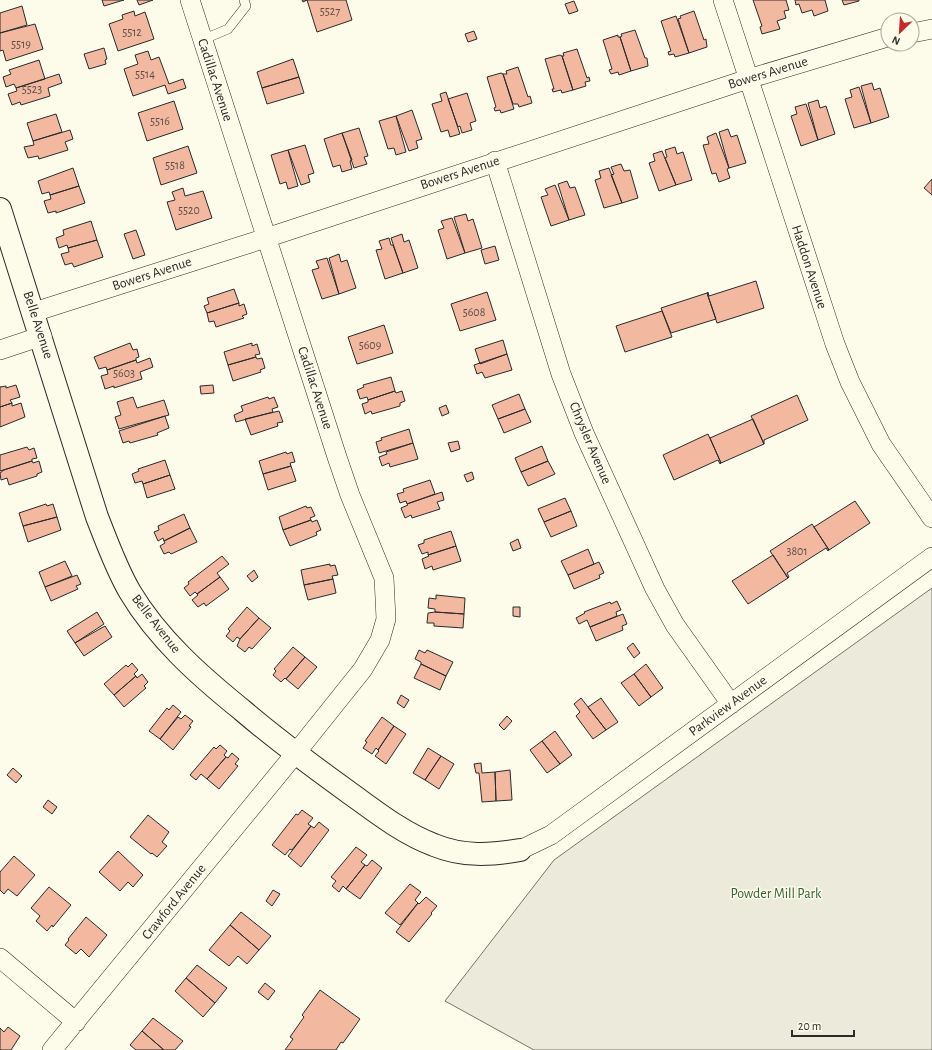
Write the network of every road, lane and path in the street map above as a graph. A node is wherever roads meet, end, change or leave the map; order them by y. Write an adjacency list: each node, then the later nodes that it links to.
1 (190, 0): 7 (street, Cadillac Avenue)
2 (244, 0): 7 (lane)
3 (723, 0): 8 (street, Haddon Avenue)
4 (932, 29): 5 (street)
5 (920, 31)
6 (880, 39): 8 (street, Bowers Avenue)
7 (202, 40): 11 (street, Cadillac Avenue)
8 (748, 79): 9 (street, Bowers Avenue); 15 (street, Haddon Avenue)
9 (495, 161): 11 (street, Bowers Avenue); 17 (street, Chrysler Avenue)
10 (0, 209): 12 (street, Belle Avenue)
11 (266, 238): 12 (street, Bowers Avenue); 18 (street, Cadillac Avenue)
12 (34, 312): 13 (street, Belle Avenue)
13 (42, 336): 14 (street); 18 (street, Belle Avenue)
14 (0, 350)
15 (932, 518)
16 (932, 557): 17 (street, Parkview Avenue)
17 (731, 704): 19 (street, Parkview Avenue)
18 (295, 754): 19 (street, Belle Avenue); 21 (street, Crawford Avenue)
19 (520, 850)
20 (0, 958): 21 (street)
21 (76, 1022): 22 (street, Crawford Avenue)
22 (52, 1050)

